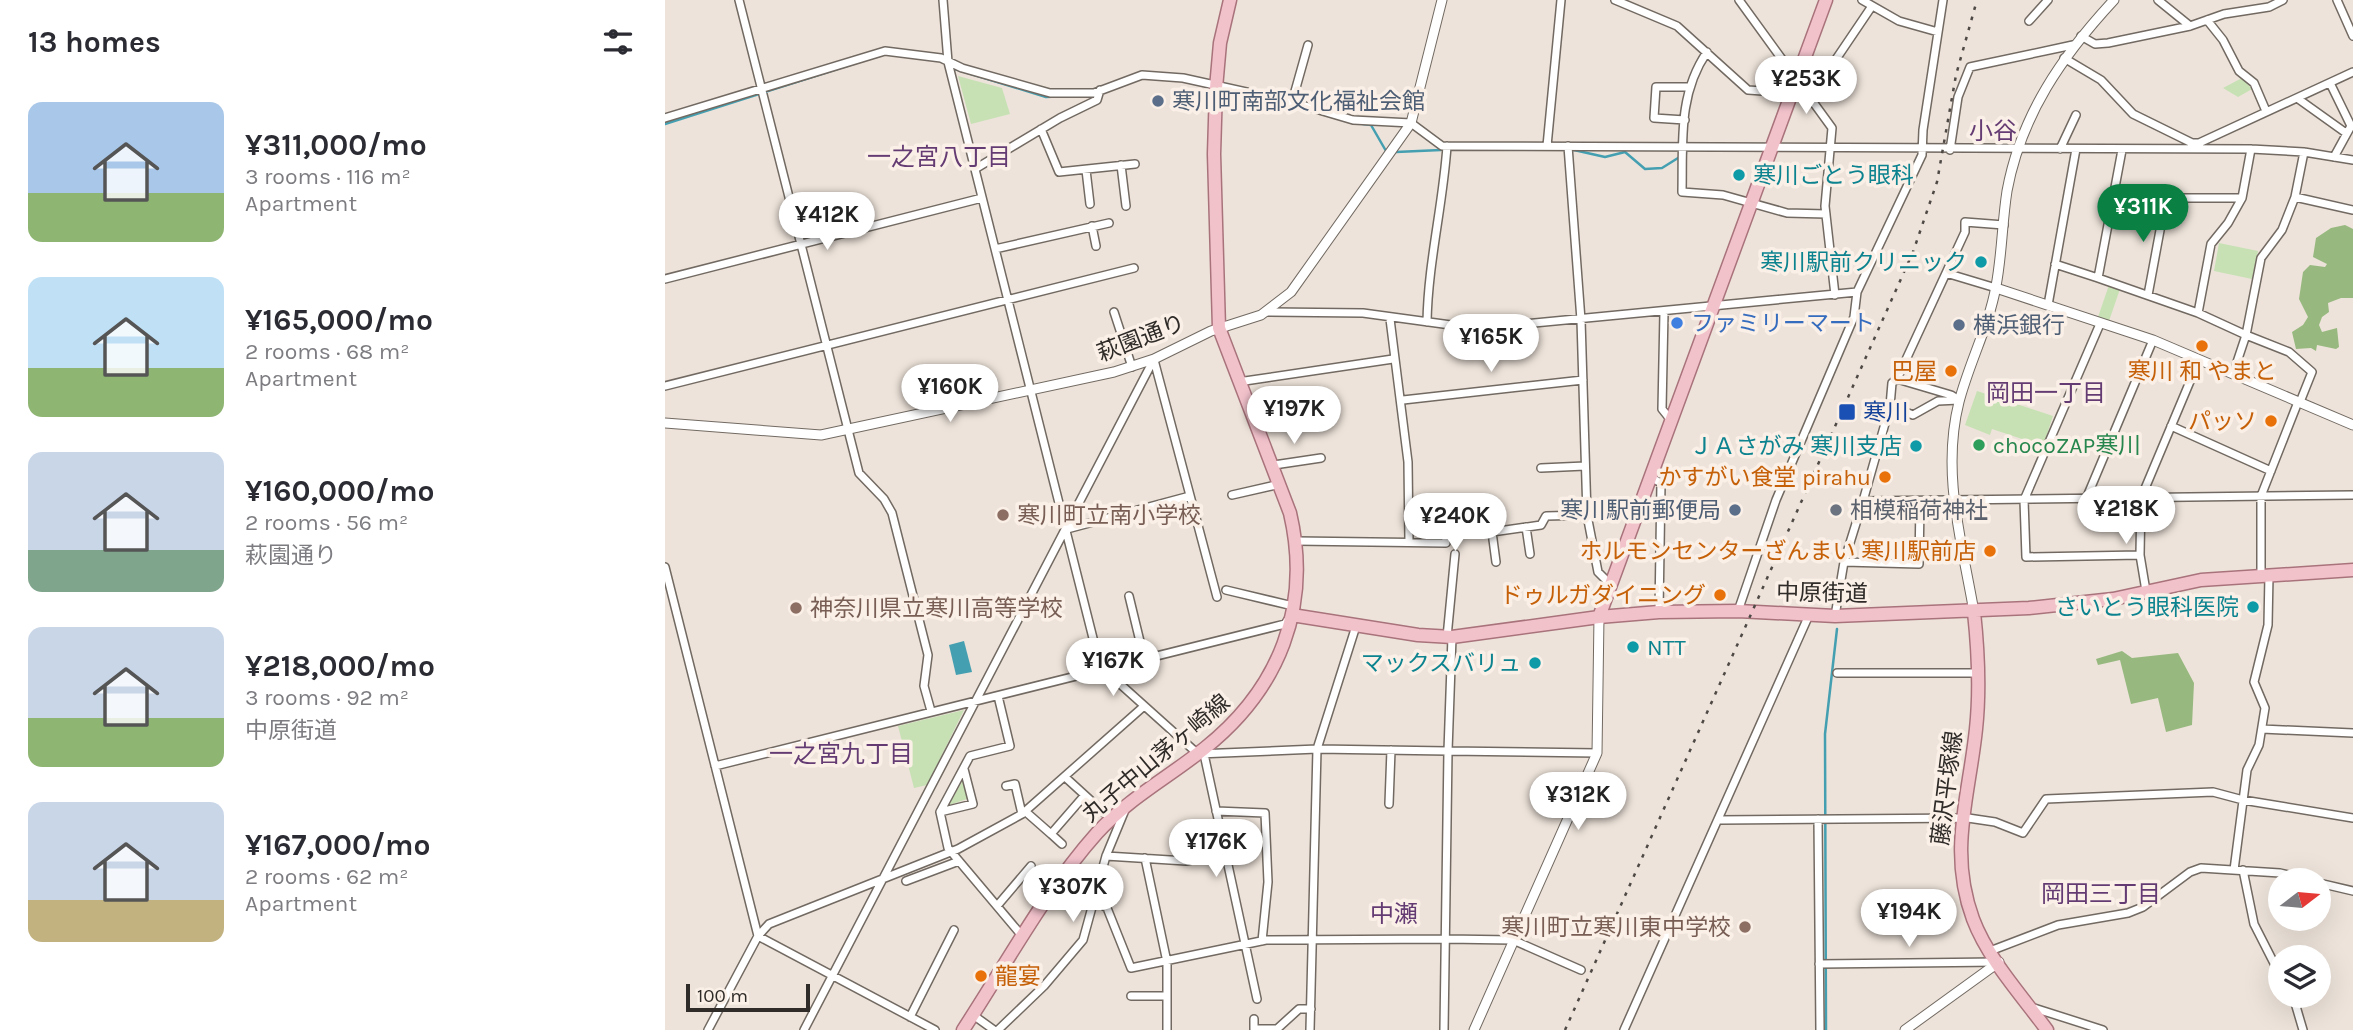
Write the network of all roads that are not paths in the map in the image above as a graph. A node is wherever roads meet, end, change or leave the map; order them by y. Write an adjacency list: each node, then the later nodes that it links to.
1 (739, 0): 33 (street)
2 (943, 0): 27 (street)
3 (1230, 0): 32 (main road, 丸子中山茅ヶ崎線)
4 (1442, 0): 43 (street, 萩園通り)
5 (1560, 0): 47 (street)
6 (1615, 0): 25 (street)
7 (1739, 0): 29 (street)
8 (1826, 0): 29 (main road)
9 (1862, 0): 16 (street)
10 (1943, 0): 20 (street)
11 (2048, 0): 18 (street)
12 (2114, 0): 21 (street)
13 (2158, 0): 19 (street)
14 (2283, 0): 17 (street)
15 (2337, 0): 22 (street)
16 (1873, 6): 20 (street); 35 (street)
17 (2207, 20): 19 (street); 39 (street)
18 (2029, 21)
19 (2190, 26): 21 (street)
20 (1938, 32): 51 (street)
21 (2081, 36): 24 (street)
22 (2353, 36)
23 (1308, 45): 38 (street)
24 (2073, 45): 26 (street); 52 (street)
25 (1707, 52): 31 (street); 34 (street)
26 (2063, 57): 49 (street); 57 (street)
27 (948, 62): 33 (street); 36 (street); 65 (street)
28 (2353, 72): 30 (street)
29 (1797, 79): 34 (main road); 35 (street)
30 (2330, 83): 37 (street); 45 (street)
31 (1688, 87): 42 (street); 42 (street)
32 (1216, 88): 36 (street); 38 (street); 104 (main road, 丸子中山茅ヶ崎線)
33 (762, 91): 41 (street); 80 (street)
34 (1792, 93): 56 (main road)
35 (1808, 93): 50 (street)
36 (1099, 94): 44 (street)
37 (2297, 98): 39 (street); 45 (street)
38 (1292, 102): 43 (street)
39 (2266, 111): 49 (street)
40 (2076, 115): 53 (street)
41 (665, 118)
42 (1685, 120): 59 (street)
43 (1411, 123): 46 (street); 96 (street, 萩園通り)
44 (1041, 129): 65 (street); 66 (street)
45 (2346, 132): 61 (street)
46 (1447, 146): 47 (street); 101 (street)
47 (1547, 146): 48 (street)
48 (1569, 146): 59 (street); 100 (street)
49 (2199, 146): 55 (street); 58 (street)
50 (1831, 148): 51 (street); 56 (street); 76 (street)
51 (1923, 149): 52 (street); 89 (street)
52 (1950, 149): 57 (street)
53 (2060, 149): 54 (street); 57 (street)
54 (2076, 149): 58 (street); 83 (street)
55 (2251, 149): 60 (street); 71 (street)
56 (1771, 150): 59 (street); 73 (main road)
57 (2017, 150): 78 (street)
58 (2122, 150): 69 (street)
59 (1683, 151): 73 (street)
60 (2304, 152): 61 (street); 67 (street)
61 (2334, 157): 62 (street)
62 (2353, 160)
63 (1135, 164): 64 (street)
64 (1121, 165): 66 (street); 74 (street)
65 (975, 169): 68 (street)
66 (1086, 170): 72 (street)
67 (2295, 197): 75 (street); 106 (street)
68 (982, 198): 80 (street); 82 (street)
69 (2113, 198): 70 (street); 86 (street)
70 (2165, 198): 71 (street); 91 (street)
71 (2242, 198): 98 (street)
72 (1090, 204)
73 (1751, 205): 76 (street); 94 (main road)
74 (1126, 206)
75 (2353, 210)
76 (1826, 214): 90 (street)
77 (1109, 223): 79 (street)
78 (2004, 225): 85 (street); 88 (street)
79 (1092, 226): 81 (street); 82 (street)
80 (801, 244): 87 (street); 108 (street)
81 (1096, 246)
82 (995, 249): 92 (street)
83 (2055, 264): 86 (street); 93 (street)
84 (1134, 268): 92 (street)
85 (1946, 273): 88 (street); 114 (street)
86 (2098, 278): 91 (street)
87 (665, 279)
88 (1996, 288): 93 (street); 120 (street)
89 (1857, 292): 90 (street); 167 (street)
90 (1835, 295): 94 (street)
91 (2148, 295): 98 (street)
92 (1008, 300): 108 (street); 118 (street)
93 (2048, 305): 102 (street)
94 (1711, 307): 97 (street); 123 (main road)
95 (1114, 312): 103 (street)
96 (1266, 312): 99 (street); 104 (street, 萩園通り)
97 (1664, 312): 100 (street); 123 (street)
98 (2198, 313): 106 (street)
99 (1390, 319): 101 (street); 110 (street)
100 (1581, 320): 101 (street); 115 (street)
101 (1427, 321)
102 (2100, 324): 107 (street); 143 (street)
103 (1119, 328): 105 (street); 112 (street)
104 (1219, 328): 109 (street, 萩園通り); 116 (main road, 丸子中山茅ヶ崎線)
105 (1109, 331)
106 (2246, 335): 113 (street); 121 (street)
107 (2153, 340): 111 (street); 142 (street)
108 (826, 344): 117 (street); 127 (street)
109 (1154, 359): 112 (street, 萩園通り); 139 (street); 150 (street)
110 (1393, 359): 116 (street); 119 (street)
111 (2199, 360): 113 (street); 126 (street)
112 (1132, 367): 118 (street, 萩園通り)
113 (2233, 374): 121 (street)
114 (1897, 379): 120 (street); 122 (street)
115 (1583, 380): 119 (street); 132 (street)
116 (1238, 382): 131 (main road, 丸子中山茅ヶ崎線)
117 (665, 386)
118 (1031, 391): 127 (street, 萩園通り); 150 (street)
119 (1403, 400): 152 (street)
120 (1959, 400): 122 (street); 145 (street)
121 (2299, 402): 125 (street); 134 (street)
122 (1890, 406): 144 (street)
123 (1670, 419): 135 (main road)
124 (665, 423): 127 (street, 萩園通り)
125 (2353, 425)
126 (2171, 426): 134 (street); 141 (street)
127 (848, 432): 184 (street)
128 (1310, 449): 130 (street)
129 (1321, 458): 130 (street)
130 (1311, 459): 131 (street)
131 (1274, 465): 136 (main road, 丸子中山茅ヶ崎線)
132 (1585, 467): 133 (street); 148 (street)
133 (1541, 468)
134 (2271, 471): 140 (street)
135 (1650, 477): 161 (main road); 168 (street)
136 (1281, 484): 137 (street); 151 (main road, 丸子中山茅ヶ崎線)
137 (1237, 492)
138 (2353, 495): 140 (street)
139 (1190, 496): 150 (street); 164 (street)
140 (2261, 496): 141 (street); 160 (street)
141 (2141, 498): 142 (street); 154 (street)
142 (2086, 499): 143 (street)
143 (2024, 500): 145 (street); 154 (street)
144 (1863, 501): 146 (street); 157 (street)
145 (1953, 502): 146 (street); 169 (street)
146 (1920, 503): 157 (street)
147 (1445, 506): 152 (street)
148 (1587, 515): 149 (street); 161 (street)
149 (1526, 527): 153 (street); 156 (street)
150 (1066, 530): 178 (street); 182 (street)
151 (1296, 541): 152 (street); 166 (main road, 丸子中山茅ヶ崎線)
152 (1409, 541)
153 (1530, 554)
154 (2140, 555): 163 (street)
155 (1445, 562): 176 (street)
156 (1496, 562)
157 (1844, 562): 171 (street)
158 (665, 567): 192 (street)
159 (2353, 570): 160 (main road, 中原街道)
160 (2265, 575): 163 (main road, 中原街道); 185 (street)
161 (1610, 584): 172 (main road)
162 (1226, 590): 166 (street)
163 (2146, 591): 169 (main road, 中原街道)
164 (1217, 597)
165 (1133, 599): 175 (street)
166 (1292, 611): 174 (main road, 中原街道); 177 (street); 191 (main road, 丸子中山茅ヶ崎線)
167 (1738, 611): 168 (main road, 中原街道); 170 (main road, 中原街道)
168 (1659, 612): 172 (main road, 中原街道)
169 (1974, 612): 171 (main road, 中原街道); 180 (main road, 藤沢平塚線)
170 (1809, 615): 171 (main road, 中原街道); 206 (street)
171 (1835, 616)
172 (1599, 617): 176 (main road, 中原街道); 190 (street)
173 (1146, 626): 175 (street)
174 (1356, 626): 176 (main road, 中原街道); 187 (street)
175 (1137, 628): 177 (street)
176 (1450, 637): 189 (street)
177 (1144, 658): 178 (street)
178 (1102, 669): 181 (street); 183 (street)
179 (1837, 673): 180 (street)
180 (1976, 673): 203 (main road, 藤沢平塚線)
181 (998, 696): 182 (street); 193 (street)
182 (975, 701): 184 (street); 217 (street)
183 (1145, 709): 191 (street); 194 (street)
184 (931, 711): 192 (street)
185 (2262, 729): 186 (street); 197 (street)
186 (2353, 733)
187 (1317, 749): 188 (street); 191 (street); 229 (street)
188 (1391, 750): 189 (street); 198 (street)
189 (1448, 751): 190 (street); 230 (street)
190 (1597, 753): 231 (street)
191 (1201, 754): 199 (main road, 丸子中山茅ヶ崎線); 200 (street)
192 (715, 766): 228 (street)
193 (963, 768): 201 (street); 201 (street)
194 (1067, 780): 196 (street); 202 (street)
195 (1006, 786): 202 (street)
196 (1084, 796): 205 (street); 208 (street)
197 (2243, 800): 203 (street); 204 (street); 214 (street)
198 (1389, 804)
199 (1126, 806): 205 (main road, 丸子中山茅ヶ崎線); 212 (street)
200 (1216, 811): 210 (street); 232 (street)
201 (940, 812): 211 (street)
202 (1027, 814): 208 (street); 211 (street)
203 (1962, 818): 207 (street); 234 (main road, 藤沢平塚線)
204 (2353, 818)
205 (1111, 819): 227 (main road, 丸子中山茅ヶ崎線)
206 (1719, 820): 207 (street); 261 (street)
207 (1823, 820): 238 (street)
208 (1051, 834): 209 (street)
209 (1062, 844)
210 (1225, 854): 213 (street); 233 (street)
211 (955, 856): 217 (street); 219 (street); 224 (street)
212 (1106, 856): 213 (street); 223 (street)
213 (1145, 858): 236 (street)
214 (2234, 870): 215 (street); 234 (street)
215 (2243, 870): 216 (street); 235 (street)
216 (2268, 874)
217 (885, 877): 228 (street); 240 (street)
218 (1033, 880): 224 (street)
219 (906, 881)
220 (2331, 886): 221 (street)
221 (2353, 891)
222 (1109, 898): 225 (street)
223 (1096, 901): 225 (street); 256 (street)
224 (997, 906): 227 (street)
225 (1107, 908): 236 (street)
226 (954, 930): 249 (street)
227 (1023, 937): 247 (main road, 丸子中山茅ヶ崎線)
228 (760, 938): 240 (street); 252 (street)
229 (1312, 939): 230 (street); 232 (street); 246 (street)
230 (1446, 939): 231 (street); 259 (street)
231 (1513, 940): 239 (street); 260 (street)
232 (1262, 941): 233 (street)
233 (1245, 945): 236 (street); 243 (street)
234 (1990, 951): 237 (main road, 藤沢平塚線)
235 (2268, 951)
236 (1167, 962): 242 (street)
237 (1999, 962): 238 (street); 244 (main road, 藤沢平塚線); 263 (street)
238 (1819, 964): 262 (street)
239 (1581, 970)
240 (833, 976): 249 (street); 253 (street)
241 (1131, 996): 242 (street)
242 (1167, 996): 257 (street)
243 (1257, 999)
244 (2030, 1007): 264 (main road, 藤沢平塚線); 265 (street)
245 (2297, 1008): 266 (street)
246 (1311, 1009): 251 (street); 258 (street)
247 (973, 1015): 255 (main road, 丸子中山茅ヶ崎線); 256 (street)
248 (1277, 1016): 251 (street)
249 (910, 1017): 254 (street)
250 (1254, 1019): 251 (street)
251 (1283, 1024)
252 (708, 1030)
253 (804, 1030)
254 (935, 1030)
255 (963, 1030)
256 (996, 1030)
257 (1167, 1030)
258 (1310, 1030)
259 (1444, 1030)
260 (1474, 1030)
261 (1624, 1030)
262 (1820, 1030)
263 (1906, 1030)
264 (2047, 1030)
265 (2103, 1030)
266 (2303, 1030)

